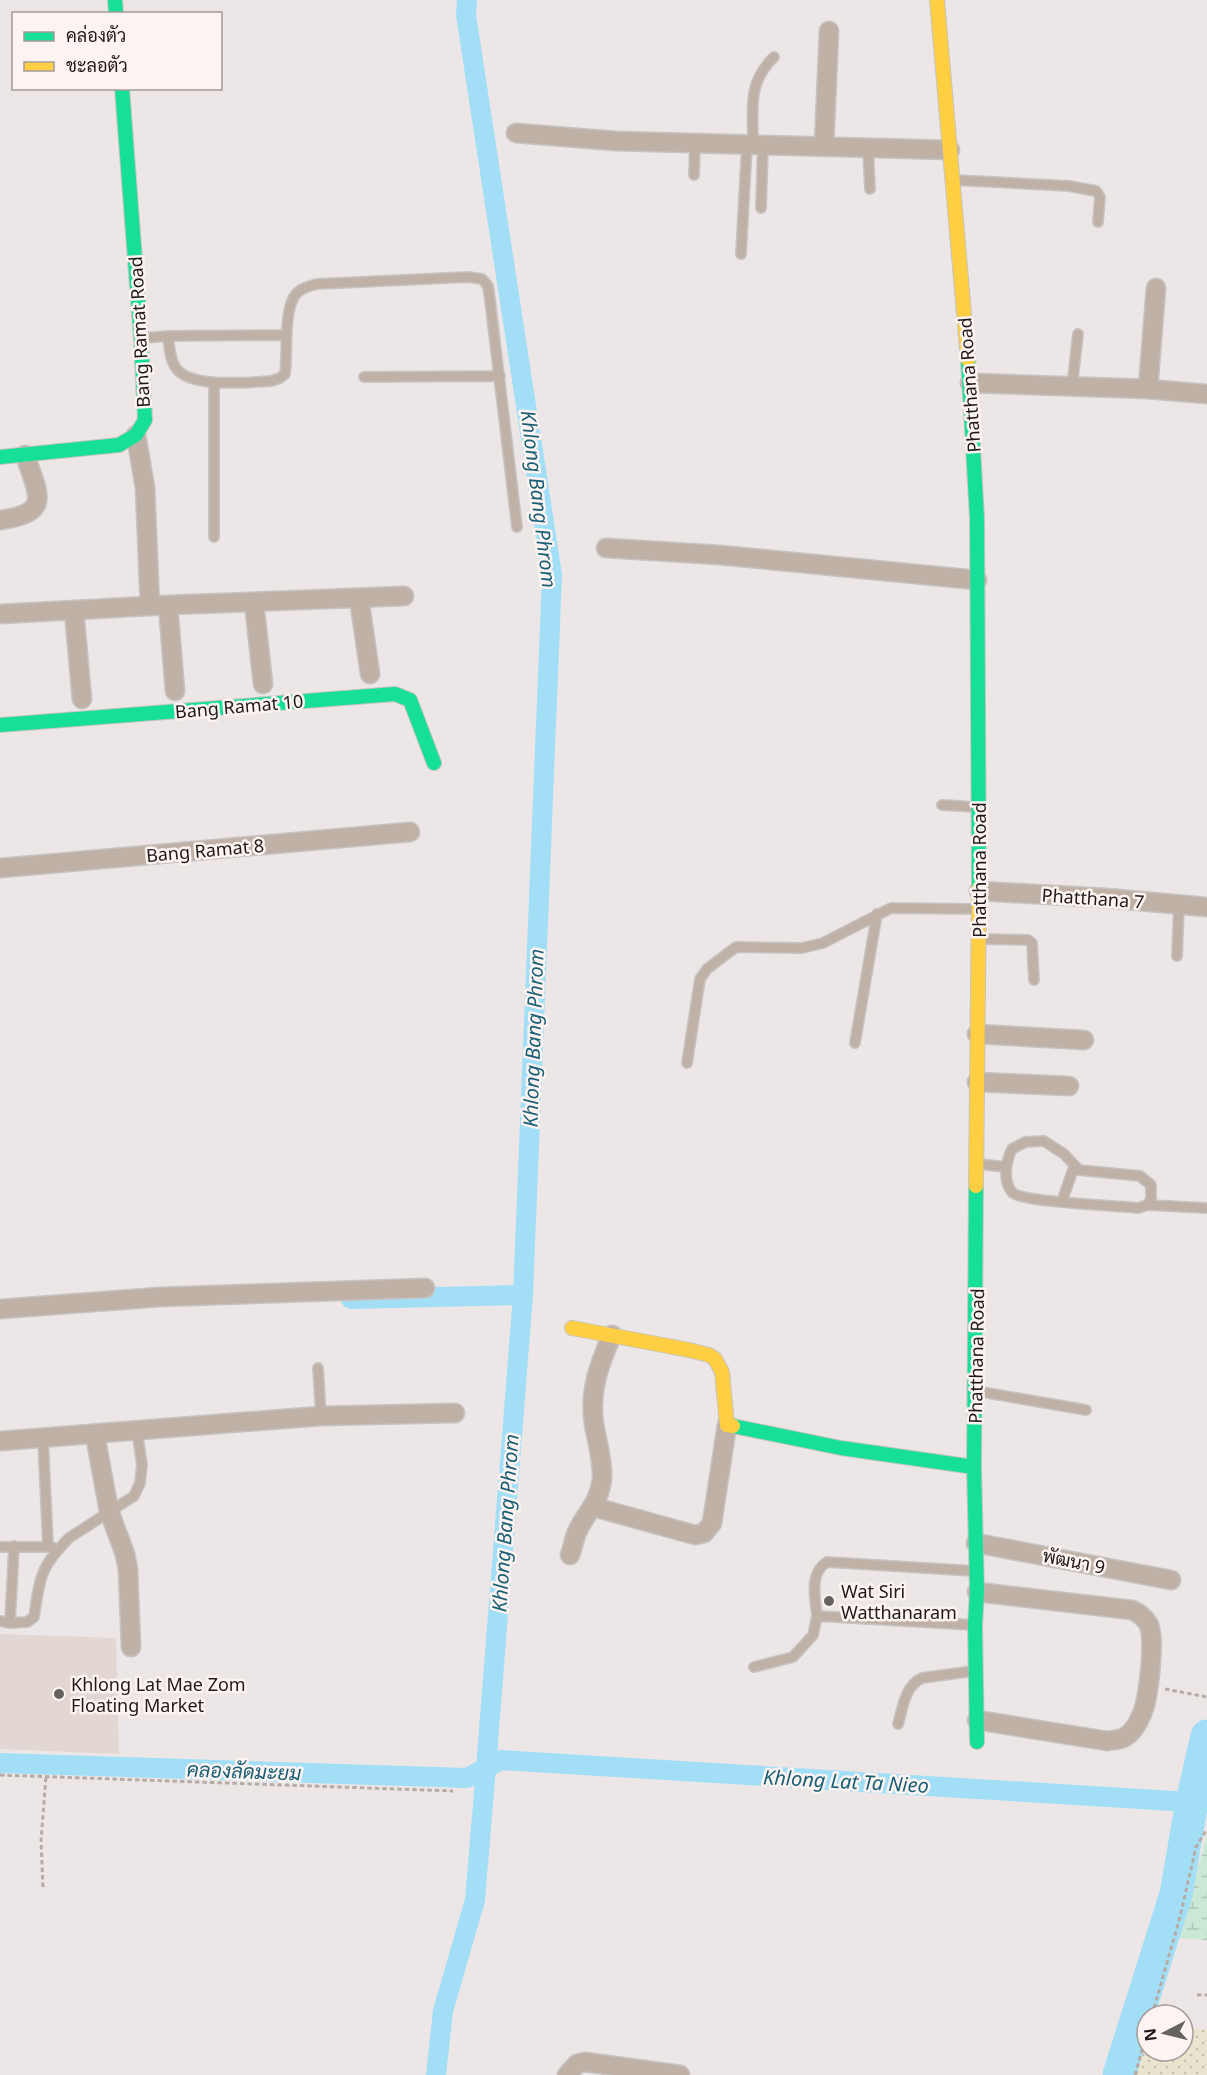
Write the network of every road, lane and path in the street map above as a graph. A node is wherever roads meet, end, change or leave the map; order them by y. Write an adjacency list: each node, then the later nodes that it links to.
1 (937, 0): 10 (street, Phatthana Road)
2 (829, 31): 8 (street)
3 (774, 57): 7 (lane)
4 (122, 90): 21 (street, Bang Ramat Road)
5 (516, 133): 6 (street)
6 (695, 143): 7 (street); 11 (lane)
7 (754, 144): 8 (street); 14 (lane); 16 (lane)
8 (825, 146): 9 (street)
9 (868, 148): 10 (street); 13 (lane)
10 (950, 150): 12 (street, Phatthana Road)
11 (694, 175)
12 (953, 180): 15 (lane); 24 (street, Phatthana Road)
13 (870, 189)
14 (761, 208)
15 (1098, 222)
16 (741, 254)
17 (1156, 288): 27 (street)
18 (1078, 334): 26 (lane)
19 (285, 335): 20 (lane); 22 (lane); 25 (lane)
20 (168, 336): 21 (lane); 25 (lane)
21 (141, 339): 29 (street, Bang Ramat Road)
22 (500, 376): 23 (lane); 33 (lane)
23 (364, 377)
24 (970, 382): 26 (street); 36 (street, Phatthana Road)
25 (214, 383): 34 (lane)
26 (1072, 387): 27 (street)
27 (1148, 389): 28 (street)
28 (1207, 394)
29 (136, 435): 30 (street, Bang Ramat Road); 40 (street)
30 (25, 455): 31 (street, Bang Ramat Road); 32 (street)
31 (0, 457)
32 (0, 520)
33 (517, 527)
34 (214, 537)
35 (606, 548): 36 (street)
36 (977, 580): 50 (street, Phatthana Road)
37 (404, 596): 38 (street)
38 (359, 598): 39 (street); 43 (street)
39 (254, 602): 40 (street); 44 (street)
40 (159, 605): 41 (street); 45 (street)
41 (74, 611): 42 (street); 46 (street)
42 (0, 614)
43 (369, 674)
44 (263, 684)
45 (175, 691)
46 (82, 699)
47 (0, 725): 48 (street, Bang Ramat 10)
48 (434, 762)
49 (942, 805): 50 (lane)
50 (979, 807): 53 (street, Phatthana Road)
51 (410, 832): 52 (street, Bang Ramat 8)
52 (0, 868)
53 (979, 900): 54 (street, Phatthana 7); 56 (lane); 57 (street, Phatthana Road)
54 (1179, 904): 55 (street, Phatthana 7); 58 (lane)
55 (1207, 907)
56 (877, 914): 62 (lane); 63 (lane)
57 (979, 939): 59 (lane); 60 (street, Phatthana Road)
58 (1176, 956)
59 (1034, 980)
60 (977, 1034): 61 (street); 64 (street, Phatthana Road)
61 (1084, 1040)
62 (855, 1043)
63 (687, 1062)
64 (977, 1082): 65 (street); 66 (street, Phatthana Road)
65 (1069, 1086)
66 (977, 1164): 67 (lane); 77 (street, Phatthana Road)
67 (1006, 1167): 68 (lane); 69 (lane)
68 (1074, 1167): 69 (lane); 70 (lane)
69 (1062, 1202): 70 (lane)
70 (1148, 1205): 71 (lane)
71 (1207, 1208)
72 (425, 1288): 73 (street)
73 (0, 1310)
74 (572, 1328): 75 (street)
75 (612, 1335): 81 (street); 87 (street)
76 (318, 1368): 80 (lane)
77 (976, 1391): 78 (lane); 86 (street, Phatthana Road)
78 (1086, 1410)
79 (455, 1413): 80 (street)
80 (321, 1416): 82 (street)
81 (727, 1425): 86 (street); 87 (street)
82 (137, 1431): 83 (street); 88 (lane)
83 (94, 1435): 84 (street); 88 (street)
84 (43, 1438): 85 (street); 91 (lane)
85 (0, 1441)
86 (974, 1467): 89 (street, Phatthana Road)
87 (594, 1507): 94 (street)
88 (109, 1511): 93 (lane); 102 (street)
89 (976, 1543): 95 (street, Phatthana Road); 96 (street, พัฒนา 9)
90 (14, 1546): 91 (lane); 92 (lane); 100 (lane)
91 (48, 1546): 93 (lane)
92 (0, 1547)
93 (60, 1547): 100 (lane)
94 (570, 1555)
95 (977, 1571): 97 (street, Phatthana Road); 98 (lane)
96 (1171, 1580)
97 (977, 1592): 101 (street, Phatthana Road); 105 (street)
98 (817, 1616): 101 (lane); 103 (lane)
99 (0, 1621): 100 (lane)
100 (10, 1623)
101 (975, 1625): 104 (street, Phatthana Road)
102 (131, 1647)
103 (754, 1667)
104 (976, 1670): 107 (street, Phatthana Road); 108 (lane)
105 (1147, 1685): 106 (path); 107 (street)
106 (1207, 1697)
107 (977, 1720): 109 (street, Phatthana Road)
108 (898, 1724)
109 (977, 1742)
110 (0, 1775): 111 (path)
111 (45, 1776): 112 (path); 114 (path)
112 (453, 1791)
113 (1207, 1829): 117 (path)
114 (43, 1887)
115 (1197, 1995): 116 (path)
116 (1207, 1995)
117 (1155, 2003)
118 (567, 2075): 119 (street)
119 (680, 2075)

